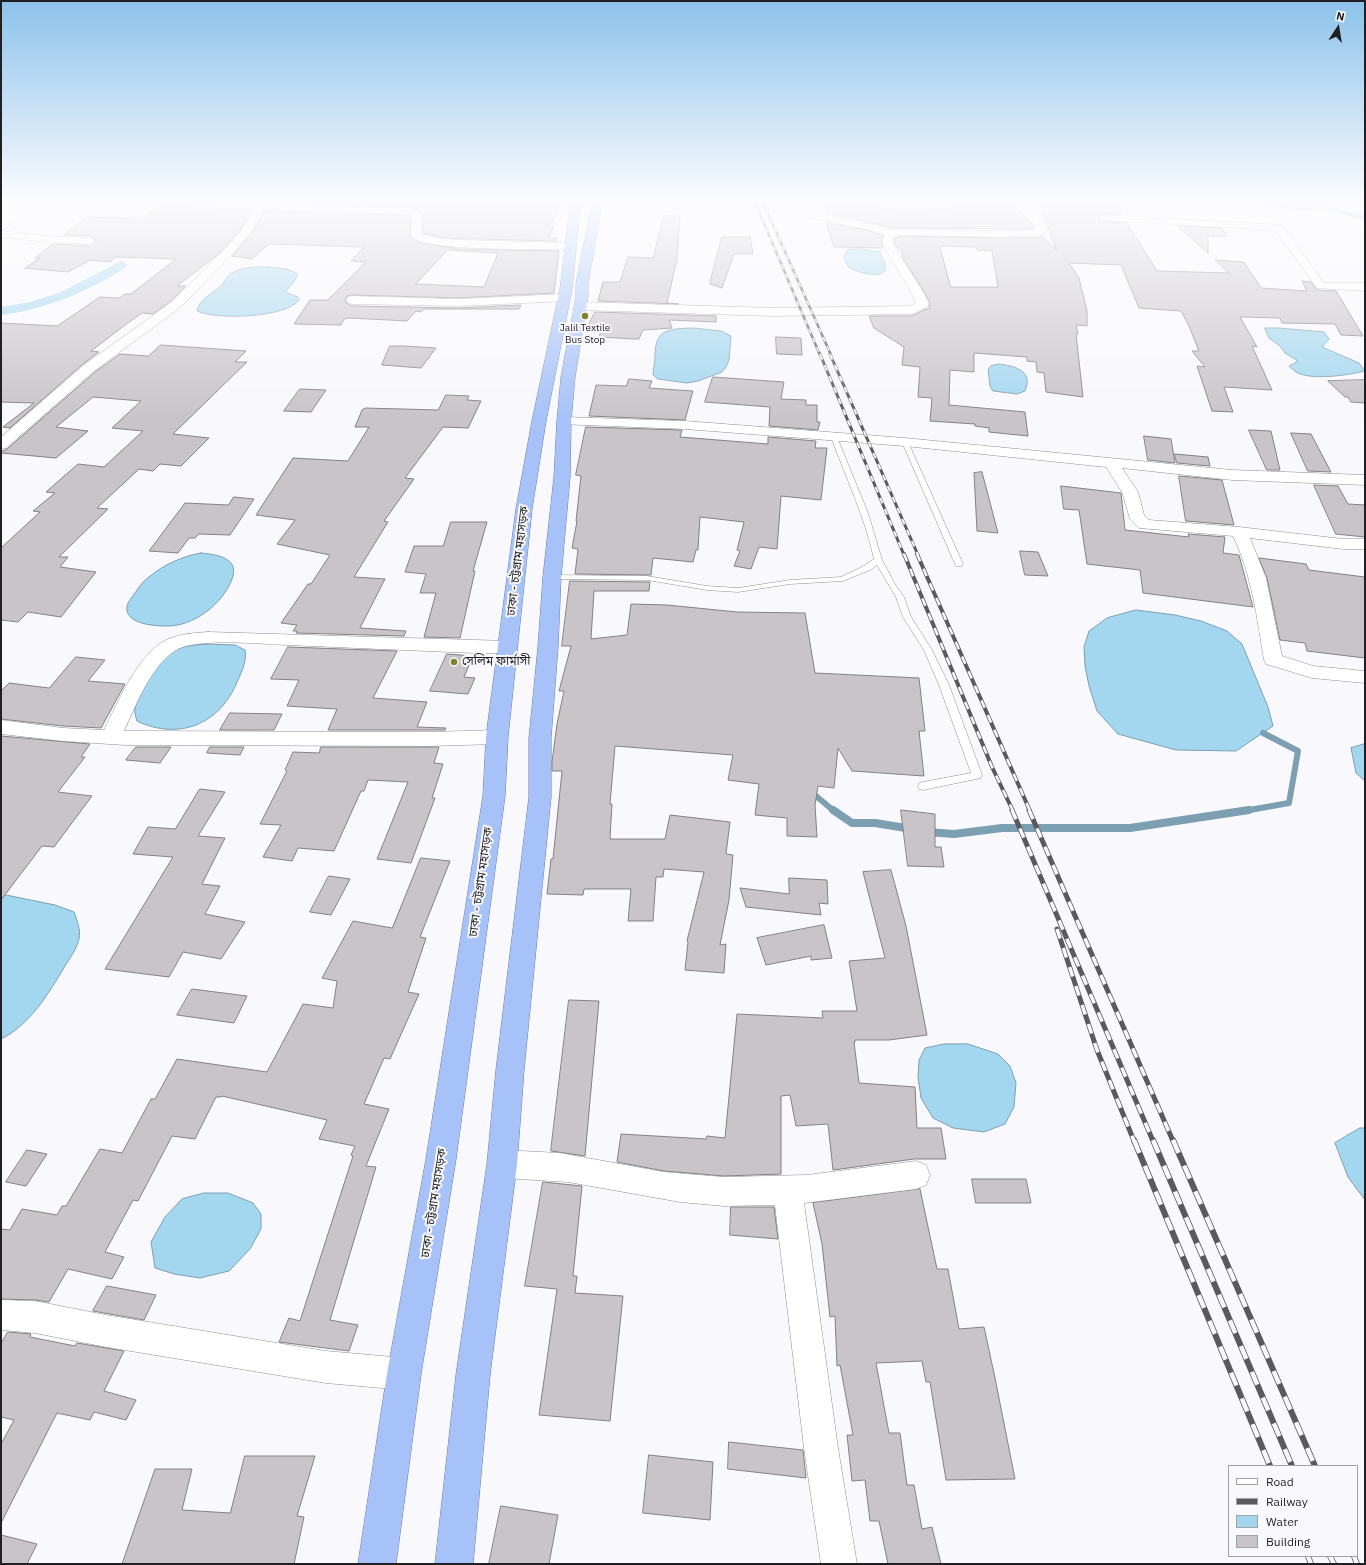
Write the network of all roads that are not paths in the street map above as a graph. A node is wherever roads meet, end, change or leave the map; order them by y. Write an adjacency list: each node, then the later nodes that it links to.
1 (206, 273): 12 (street)
2 (571, 273): 8 (highway, ঢাকা - চট্টগ্রাম মহাসড়ক)
3 (579, 273): 8 (highway, ঢাকা - চট্টগ্রাম মহাসড়ক)
4 (906, 273): 8 (street)
5 (1312, 273): 6 (street)
6 (1365, 287)
7 (352, 300): 8 (street)
8 (572, 302): 9 (highway, ঢাকা - চট্টগ্রাম মহাসড়ক); 20 (highway, ঢাকা - চট্টগ্রাম মহাসড়ক)
9 (564, 420): 10 (street); 19 (highway, ঢাকা - চট্টগ্রাম মহাসড়ক)
10 (834, 437): 11 (street); 17 (lane)
11 (905, 442): 13 (street); 18 (lane)
12 (1, 445)
13 (1112, 463): 14 (street); 15 (street)
14 (1365, 480)
15 (1239, 532): 16 (street); 21 (street)
16 (1365, 544)
17 (878, 560): 19 (lane); 25 (lane)
18 (959, 564)
19 (552, 577): 26 (highway, ঢাকা - চট্টগ্রাম মহাসড়ক)
20 (508, 647): 23 (street); 24 (highway, ঢাকা - চট্টগ্রাম মহাসড়ক)
21 (1365, 677)
22 (1, 727): 23 (street)
23 (111, 737): 24 (street)
24 (496, 737): 30 (highway, ঢাকা - চট্টগ্রাম মহাসড়ক)
25 (923, 786)
26 (502, 1164): 28 (street); 32 (highway, ঢাকা - চট্টগ্রাম মহাসড়ক)
27 (916, 1175): 28 (street)
28 (788, 1190): 33 (street)
29 (1, 1315): 30 (street)
30 (404, 1374): 31 (highway, ঢাকা - চট্টগ্রাম মহাসড়ক)
31 (377, 1564)
32 (454, 1564)
33 (839, 1564)

